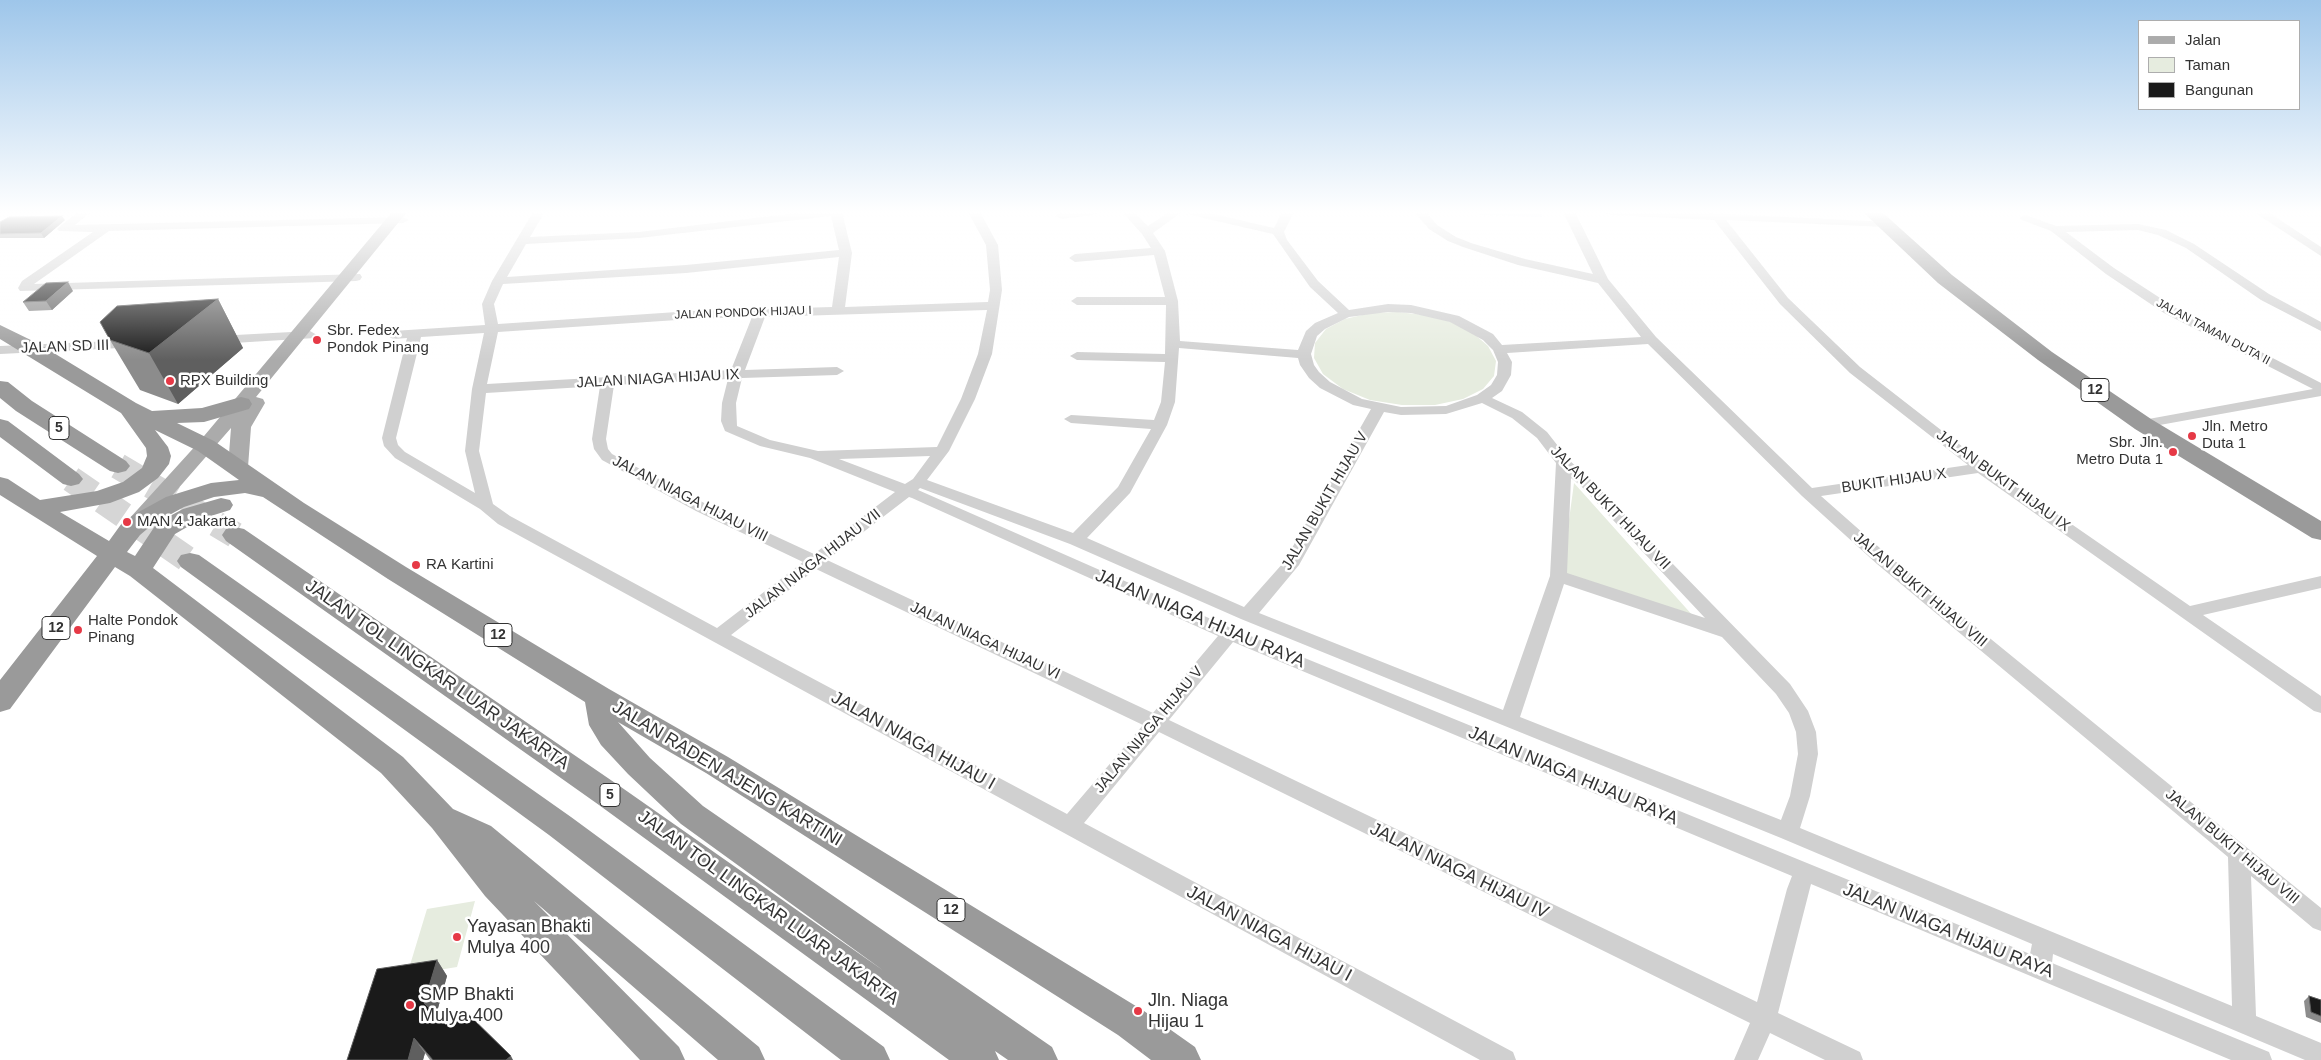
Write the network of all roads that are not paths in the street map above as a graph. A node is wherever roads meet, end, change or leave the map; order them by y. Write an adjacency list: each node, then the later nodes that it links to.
1 (58, 261): 15 (street)
2 (364, 261): 15 (main road)
3 (509, 261): 17 (street)
4 (761, 261): 17 (street)
5 (845, 261): 21 (street)
6 (993, 261): 20 (street, JALAN NIAGA HIJAU VII)
7 (1162, 261): 19 (street)
8 (1296, 261): 23 (street)
9 (1520, 261): 16 (street)
10 (1593, 261): 16 (street, JALAN BUKIT HIJAU VIII)
11 (1753, 261): 67 (street, JALAN BUKIT HIJAU IX)
12 (1928, 261): 60 (highway, 12)
13 (2099, 261): 45 (street, JALAN TAMAN DUTA II)
14 (2213, 261): 25 (street)
15 (351, 277): 28 (main road)
16 (1602, 280): 31 (street, JALAN BUKIT HIJAU VIII)
17 (498, 281): 24 (street)
18 (1077, 301): 19 (street)
19 (1172, 301): 33 (street)
20 (994, 306): 21 (street, JALAN PONDOK HIJAU I); 62 (street, JALAN NIAGA HIJAU VII)
21 (838, 309): 22 (street, JALAN PONDOK HIJAU I)
22 (760, 312): 24 (street, JALAN PONDOK HIJAU I); 42 (street)
23 (1346, 314): 35 (street); 37 (street)
24 (492, 327): 27 (street, JALAN PONDOK HIJAU I); 46 (street)
25 (2321, 327)
26 (0, 331): 34 (highway)
27 (415, 332): 29 (street, JALAN PONDOK HIJAU I); 73 (street, JALAN NIAGA HIJAU I)
28 (304, 335): 30 (street); 39 (main road)
29 (393, 335)
30 (201, 340)
31 (1651, 340): 35 (street); 72 (street, JALAN BUKIT HIJAU VIII)
32 (153, 343): 34 (street, JALAN SD III)
33 (1173, 344): 37 (street); 40 (street)
34 (32, 348): 36 (street, JALAN SD III); 55 (highway)
35 (1499, 349): 48 (street)
36 (4, 350)
37 (1304, 354): 52 (street)
38 (1077, 356): 40 (street)
39 (287, 357): 51 (main road); 66 (main road)
40 (1172, 358): 58 (street)
41 (837, 371): 42 (street, JALAN NIAGA HIJAU IX)
42 (736, 374): 43 (street, JALAN NIAGA HIJAU IX); 63 (street)
43 (608, 382): 46 (street, JALAN NIAGA HIJAU IX); 82 (street, JALAN NIAGA HIJAU VIII)
44 (0, 387): 65 (highway, 5)
45 (2321, 388)
46 (479, 389): 73 (street)
47 (2321, 392): 49 (street)
48 (1482, 398): 52 (street); 64 (street, JALAN BUKIT HIJAU VII)
49 (2273, 400): 53 (street); 54 (street)
50 (2321, 401): 54 (street)
51 (240, 404): 55 (highway); 61 (main road)
52 (1379, 407): 89 (street, JALAN BUKIT HIJAU V)
53 (2226, 408): 56 (street); 60 (street)
54 (2288, 408): 56 (street)
55 (137, 413): 61 (highway, JALAN RADEN AJENG KARTINI); 74 (highway)
56 (2239, 416): 60 (street)
57 (1071, 419): 58 (street)
58 (1160, 425): 80 (street)
59 (0, 426): 68 (highway, 5)
60 (2159, 426): 76 (highway, 12); 78 (highway, 12)
61 (206, 446): 66 (highway, JALAN RADEN AJENG KARTINI / 12); 77 (main road)
62 (942, 451): 63 (street); 70 (street, JALAN NIAGA HIJAU VII)
63 (815, 455): 70 (street, JALAN NIAGA HIJAU RAYA)
64 (1564, 463): 84 (street); 90 (street, JALAN BUKIT HIJAU VII)
65 (118, 466)
66 (238, 467): 71 (highway, JALAN RADEN AJENG KARTINI / 12)
67 (1981, 468): 72 (street, BUKIT HIJAU X); 88 (street, JALAN BUKIT HIJAU IX)
68 (71, 479)
69 (0, 484): 74 (highway)
70 (905, 486): 80 (street, JALAN NIAGA HIJAU RAYA); 82 (street, JALAN NIAGA HIJAU VII); 87 (street, JALAN NIAGA HIJAU RAYA)
71 (270, 491): 75 (highway, JALAN RADEN AJENG KARTINI / 12); 77 (highway, JALAN RADEN AJENG KARTINI / 12)
72 (1808, 493): 101 (street, JALAN BUKIT HIJAU VIII)
73 (486, 506): 92 (street, JALAN NIAGA HIJAU I)
74 (36, 508): 83 (highway)
75 (295, 508): 83 (highway); 93 (highway, JALAN RADEN AJENG KARTINI / 12)
76 (2321, 515)
77 (131, 529): 83 (highway, 12)
78 (2321, 532)
79 (235, 535): 112 (highway, JALAN TOL LINGKAR LUAR JAKARTA / 5)
80 (1076, 540): 85 (street, JALAN NIAGA HIJAU RAYA)
81 (190, 560): 111 (highway)
82 (816, 561): 92 (street, JALAN NIAGA HIJAU VII); 97 (street, JALAN NIAGA HIJAU VI)
83 (126, 563): 94 (highway, 12); 98 (highway)
84 (1558, 576): 90 (street, JALAN BUKIT HIJAU VII); 96 (street)
85 (1162, 579): 87 (street); 89 (street, JALAN NIAGA HIJAU RAYA)
86 (2321, 582): 88 (street)
87 (1145, 596): 91 (street, JALAN NIAGA HIJAU RAYA)
88 (2188, 612): 95 (street, JALAN BUKIT HIJAU IX)
89 (1247, 615): 96 (street, JALAN NIAGA HIJAU RAYA)
90 (1727, 632): 100 (street, JALAN BUKIT HIJAU VII)
91 (1230, 634): 97 (street, JALAN NIAGA HIJAU V); 102 (street, JALAN NIAGA HIJAU RAYA)
92 (718, 636): 99 (street, JALAN NIAGA HIJAU I)
93 (599, 698): 113 (highway); 114 (highway, JALAN RADEN AJENG KARTINI / 12)
94 (0, 701)
95 (2321, 706)
96 (1510, 719): 100 (street, JALAN NIAGA HIJAU RAYA)
97 (1155, 722): 99 (street, JALAN NIAGA HIJAU V); 106 (street, JALAN NIAGA HIJAU IV)
98 (443, 819): 109 (highway); 110 (highway)
99 (1068, 826): 115 (street, JALAN NIAGA HIJAU I)
100 (1788, 832): 104 (street, JALAN NIAGA HIJAU RAYA)
101 (2239, 852): 103 (street, JALAN BUKIT HIJAU VIII); 107 (street)
102 (1805, 872): 105 (street, JALAN NIAGA HIJAU RAYA); 106 (street)
103 (2321, 921)
104 (2044, 939): 105 (street); 107 (street, JALAN NIAGA HIJAU RAYA)
105 (2040, 968): 118 (street, JALAN NIAGA HIJAU RAYA)
106 (1765, 1018): 116 (street); 117 (street)
107 (2244, 1023): 108 (street, JALAN NIAGA HIJAU RAYA)
108 (2321, 1055)
109 (666, 1060)
110 (746, 1060)
111 (871, 1060)
112 (980, 1060)
113 (1039, 1060)
114 (1182, 1060)
115 (1504, 1060)
116 (1746, 1060)
117 (1851, 1060)
118 (2260, 1060)

